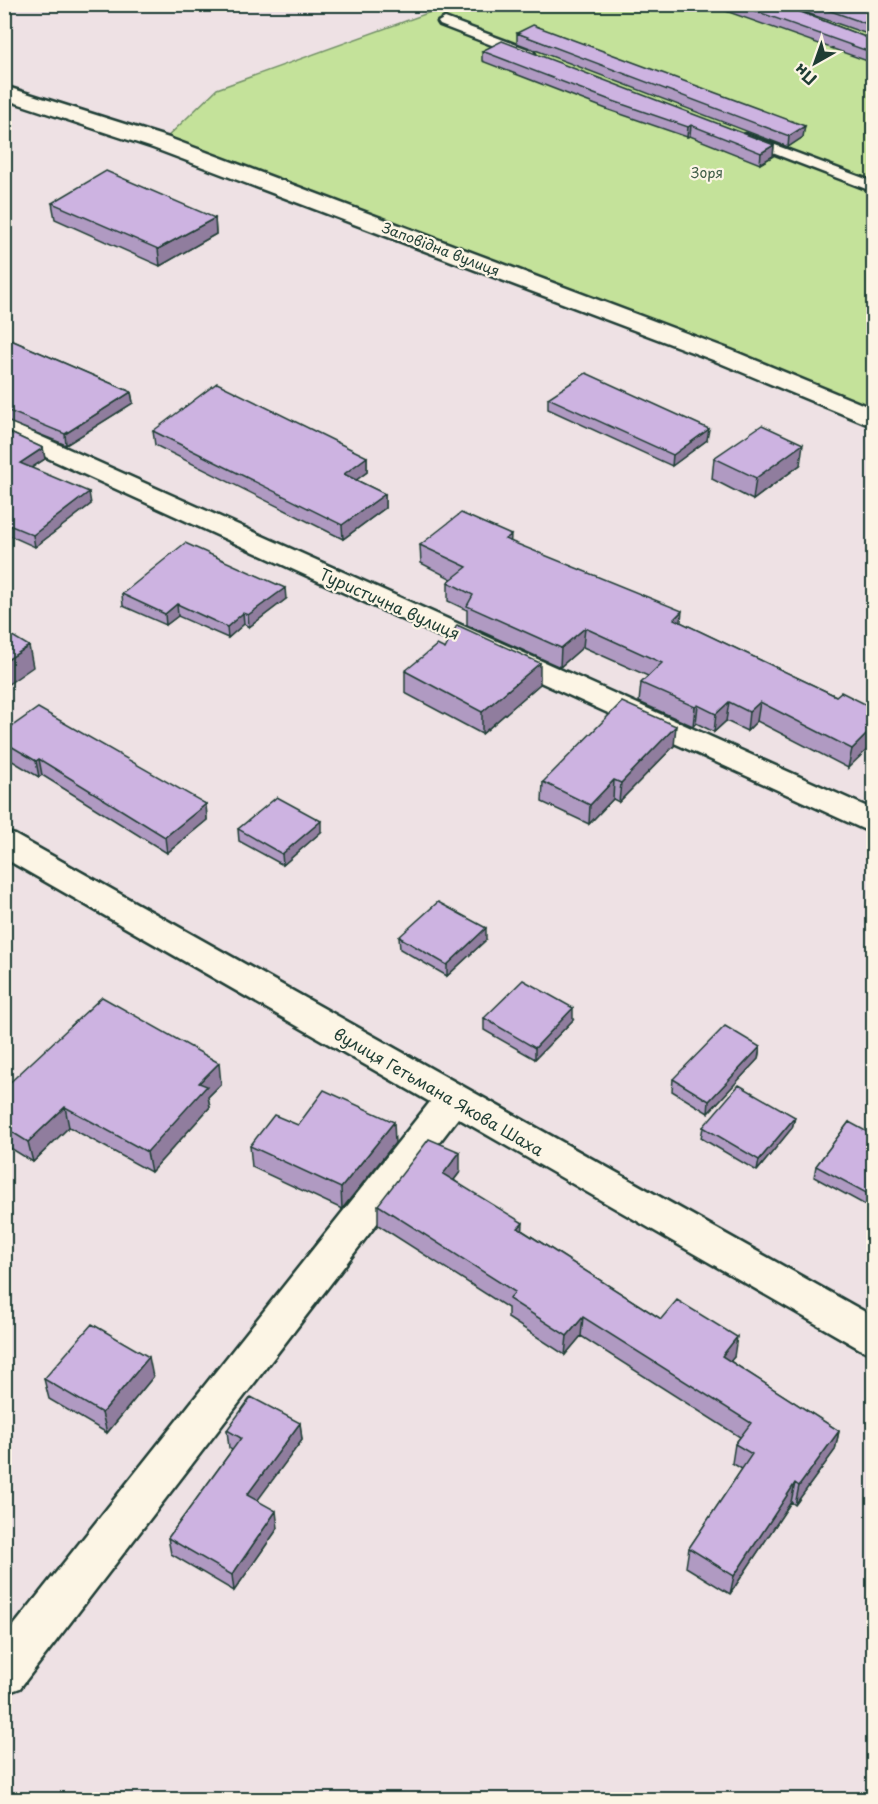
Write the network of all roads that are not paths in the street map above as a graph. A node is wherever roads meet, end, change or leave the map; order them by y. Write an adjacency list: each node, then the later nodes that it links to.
1 (445, 21): 2 (lane)
2 (544, 60)
3 (9, 97): 6 (street, Заповідна вулиця)
4 (730, 132): 5 (lane)
5 (873, 188)
6 (873, 419)
7 (4, 428): 8 (street, Туристична вулиця)
8 (873, 823)
9 (4, 843): 10 (street, вулиця Гетьмана Якова Шаха)
10 (453, 1099): 11 (street, вулиця Гетьмана Якова Шаха); 12 (street)
11 (873, 1337)
12 (4, 1673)

